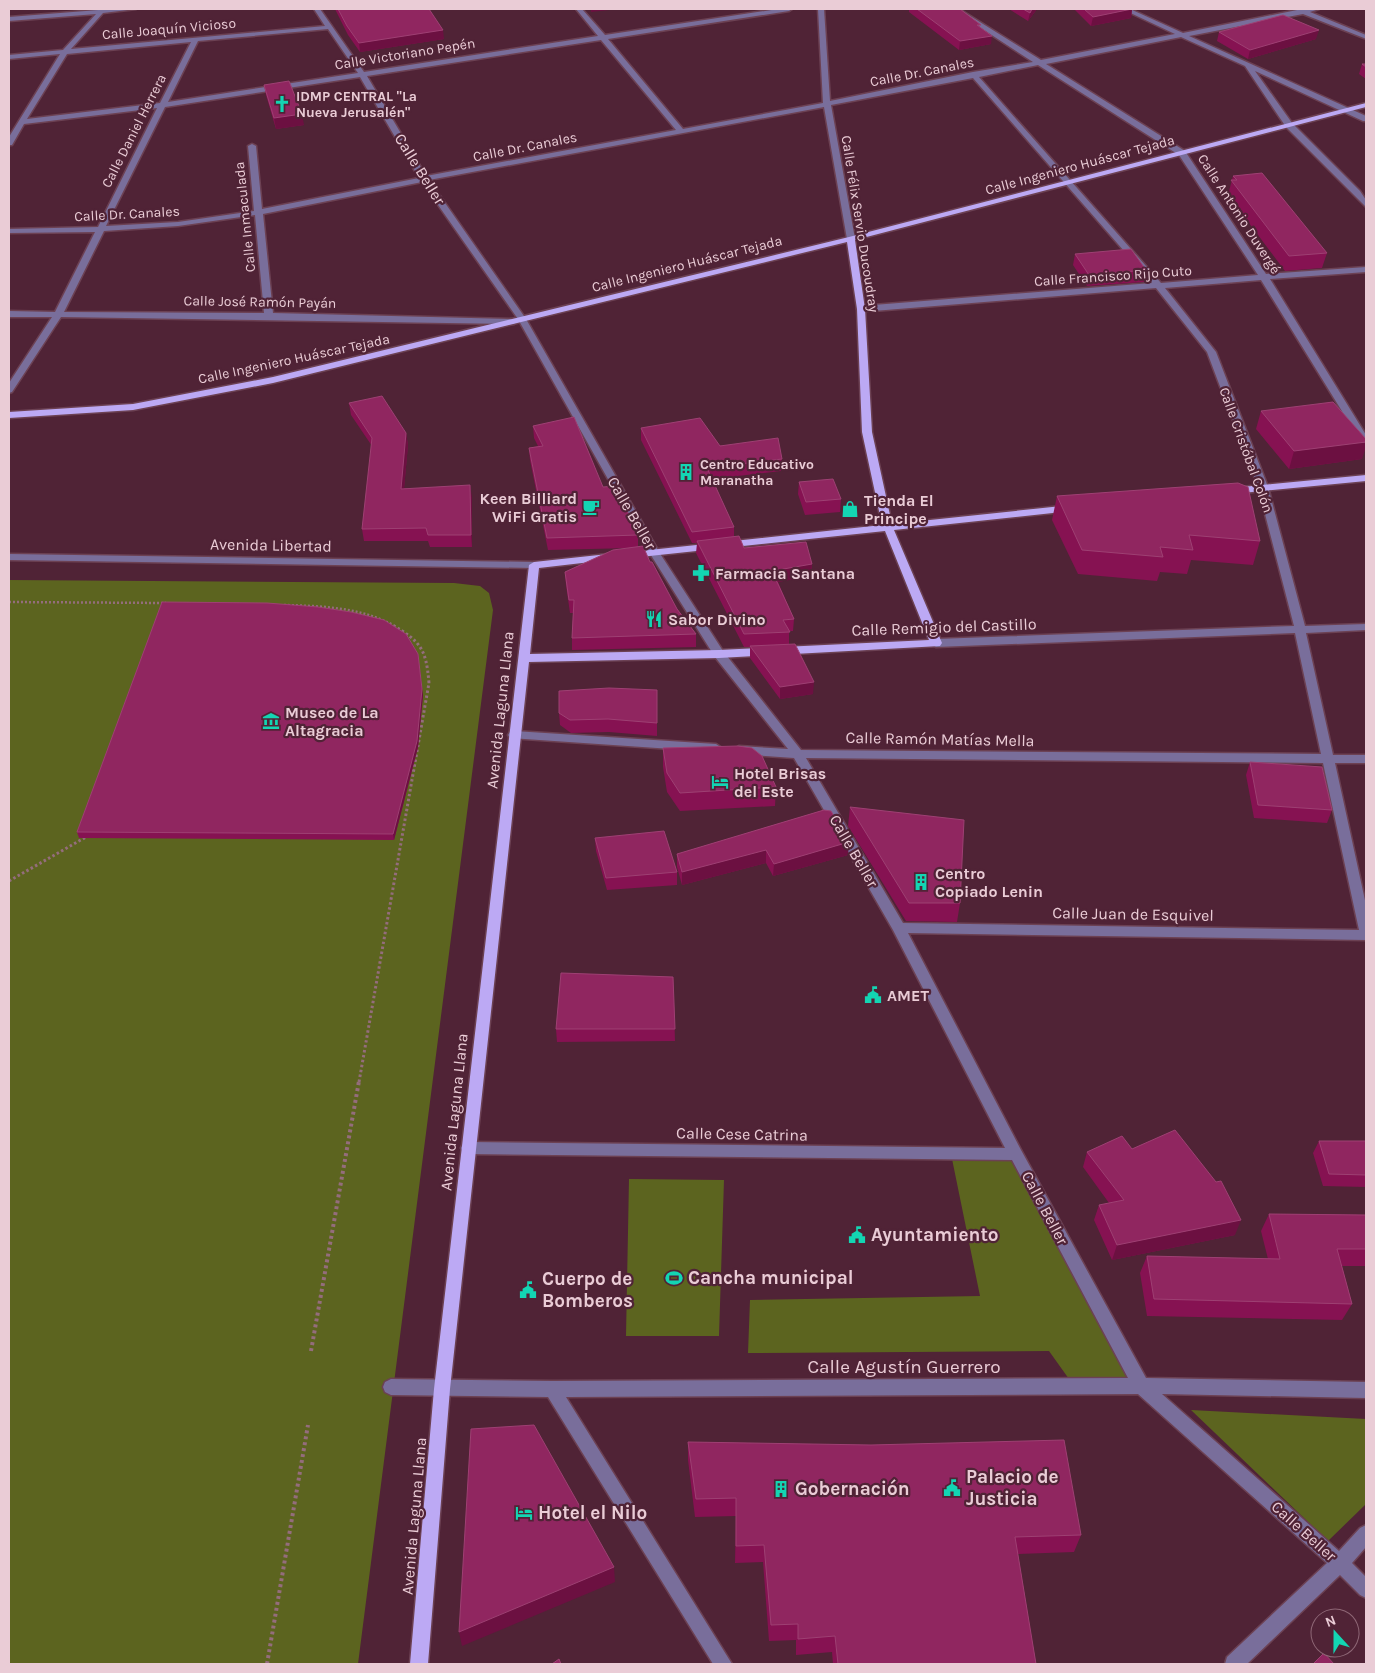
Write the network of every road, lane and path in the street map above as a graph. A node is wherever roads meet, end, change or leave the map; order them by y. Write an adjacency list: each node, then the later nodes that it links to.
1 (120, 9): 2 (street); 11 (street)
2 (133, 9)
3 (317, 9): 13 (street, Calle Beller)
4 (579, 9): 15 (street)
5 (789, 9): 15 (street, Calle Victoriano Pepén)
6 (821, 9): 24 (street, Calle Félix Servio Ducoudray)
7 (956, 9): 20 (street, Calle Antonio Duvergé)
8 (1125, 9): 14 (street)
9 (1316, 9): 10 (street, Calle Dr. Canales)
10 (1300, 10): 14 (street, Calle Dr. Canales); 16 (street)
11 (101, 12): 12 (street); 18 (street)
12 (9, 18)
13 (331, 27): 17 (street, Calle Joaquín Vicioso); 22 (street, Calle Beller)
14 (1183, 35): 20 (street, Calle Dr. Canales); 21 (street)
15 (601, 36): 22 (street, Calle Victoriano Pepén); 31 (street)
16 (1366, 37)
17 (194, 40): 18 (street, Calle Joaquín Vicioso); 25 (street, Calle Daniel Herrera)
18 (64, 52): 19 (street, Calle Joaquín Vicioso); 29 (street)
19 (9, 57)
20 (1042, 62): 23 (street, Calle Dr. Canales); 34 (street, Calle Antonio Duvergé)
21 (1247, 64): 27 (street); 30 (street)
22 (362, 74): 25 (street, Calle Victoriano Pepén); 35 (street, Calle Beller)
23 (973, 74): 24 (street, Calle Dr. Canales); 36 (street, Calle Cristóbal Colón)
24 (827, 104): 31 (street, Calle Dr. Canales); 41 (street, Calle Félix Servio Ducoudray)
25 (164, 105): 29 (street, Calle Victoriano Pepén); 39 (street, Calle Daniel Herrera)
26 (1366, 105): 27 (main road, Calle Ingeniero Huáscar Tejada)
27 (1346, 110): 28 (street); 30 (main road, Calle Ingeniero Huáscar Tejada)
28 (1366, 120)
29 (24, 122): 32 (street)
30 (1289, 125): 34 (main road, Calle Ingeniero Huáscar Tejada); 37 (street)
31 (681, 131): 35 (street, Calle Dr. Canales)
32 (9, 143)
33 (252, 146): 38 (street, Calle Inmaculada)
34 (1182, 153): 36 (main road, Calle Ingeniero Huáscar Tejada); 43 (street, Calle Antonio Duvergé)
35 (424, 179): 38 (street, Calle Dr. Canales); 49 (street, Calle Beller)
36 (1067, 183): 41 (main road, Calle Ingeniero Huáscar Tejada); 44 (street, Calle Cristóbal Colón)
37 (1366, 205)
38 (258, 212): 39 (street, Calle Dr. Canales); 48 (street, Calle Inmaculada)
39 (98, 230): 40 (street, Calle Dr. Canales); 47 (street, Calle Daniel Herrera)
40 (9, 231)
41 (851, 239): 45 (main road, Calle Félix Servio Ducoudray); 49 (main road, Calle Ingeniero Huáscar Tejada)
42 (1366, 269): 43 (street, Calle Francisco Rijo Cuto)
43 (1264, 277): 44 (street, Calle Francisco Rijo Cuto); 53 (street, Calle Antonio Duvergé)
44 (1160, 287): 45 (street, Calle Francisco Rijo Cuto); 55 (street, Calle Cristóbal Colón)
45 (861, 308): 58 (main road, Calle Félix Servio Ducoudray)
46 (9, 314): 47 (street, Calle José Ramón Payán)
47 (58, 315): 48 (street, Calle José Ramón Payán); 51 (street, Calle Daniel Herrera)
48 (269, 316): 50 (street, Calle José Ramón Payán)
49 (522, 319): 50 (main road, Calle Ingeniero Huáscar Tejada); 59 (street, Calle Beller)
50 (511, 322): 52 (main road, Calle Ingeniero Huáscar Tejada)
51 (9, 390)
52 (9, 415)
53 (1366, 442)
54 (1366, 478): 55 (main road)
55 (1263, 488): 56 (main road); 66 (street, Calle Cristóbal Colón)
56 (1224, 492)
57 (1086, 506): 58 (main road)
58 (888, 528): 59 (main road); 67 (main road, Calle Félix Servio Ducoudray)
59 (654, 552): 61 (main road); 68 (street, Calle Beller)
60 (9, 557): 61 (street, Avenida Libertad)
61 (534, 565): 69 (main road, Avenida Laguna Llana)
62 (9, 602): 63 (path)
63 (167, 603)
64 (280, 605): 72 (path)
65 (1366, 627): 66 (street, Calle Remigio del Castillo)
66 (1300, 629): 67 (street, Calle Remigio del Castillo); 74 (street, Calle Cristóbal Colón)
67 (936, 643): 68 (main road, Calle Remigio del Castillo)
68 (720, 654): 69 (main road, Calle Remigio del Castillo); 73 (street, Calle Beller)
69 (523, 658): 70 (main road, Avenida Laguna Llana)
70 (514, 735): 73 (street, Calle Ramón Matías Mella); 80 (main road, Avenida Laguna Llana)
71 (408, 747): 72 (path)
72 (418, 747): 82 (path)
73 (798, 754): 74 (street, Calle Ramón Matías Mella); 78 (street, Calle Beller)
74 (1328, 759): 75 (street, Calle Ramón Matías Mella); 79 (street, Calle Cristóbal Colón)
75 (1366, 759)
76 (87, 837): 77 (path)
77 (9, 881)
78 (899, 928): 79 (street, Calle Juan de Esquivel); 81 (street, Calle Beller)
79 (1366, 935)
80 (468, 1148): 81 (street, Calle Cese Catrina); 85 (main road, Avenida Laguna Llana)
81 (1016, 1154): 84 (street, Calle Beller)
82 (311, 1351)
83 (392, 1386): 85 (street, Calle Agustín Guerrero)
84 (1141, 1386): 86 (street, Calle Agustín Guerrero); 87 (street, Calle Agustín Guerrero); 90 (street, Calle Beller)
85 (442, 1389): 86 (street, Calle Agustín Guerrero); 93 (main road, Avenida Laguna Llana)
86 (552, 1389): 94 (street)
87 (1366, 1390)
88 (308, 1425): 92 (path)
89 (1366, 1534): 90 (street)
90 (1340, 1563): 91 (street, Calle Beller); 95 (street)
91 (1366, 1589)
92 (267, 1664)
93 (419, 1664)
94 (723, 1664)
95 (1234, 1664)

